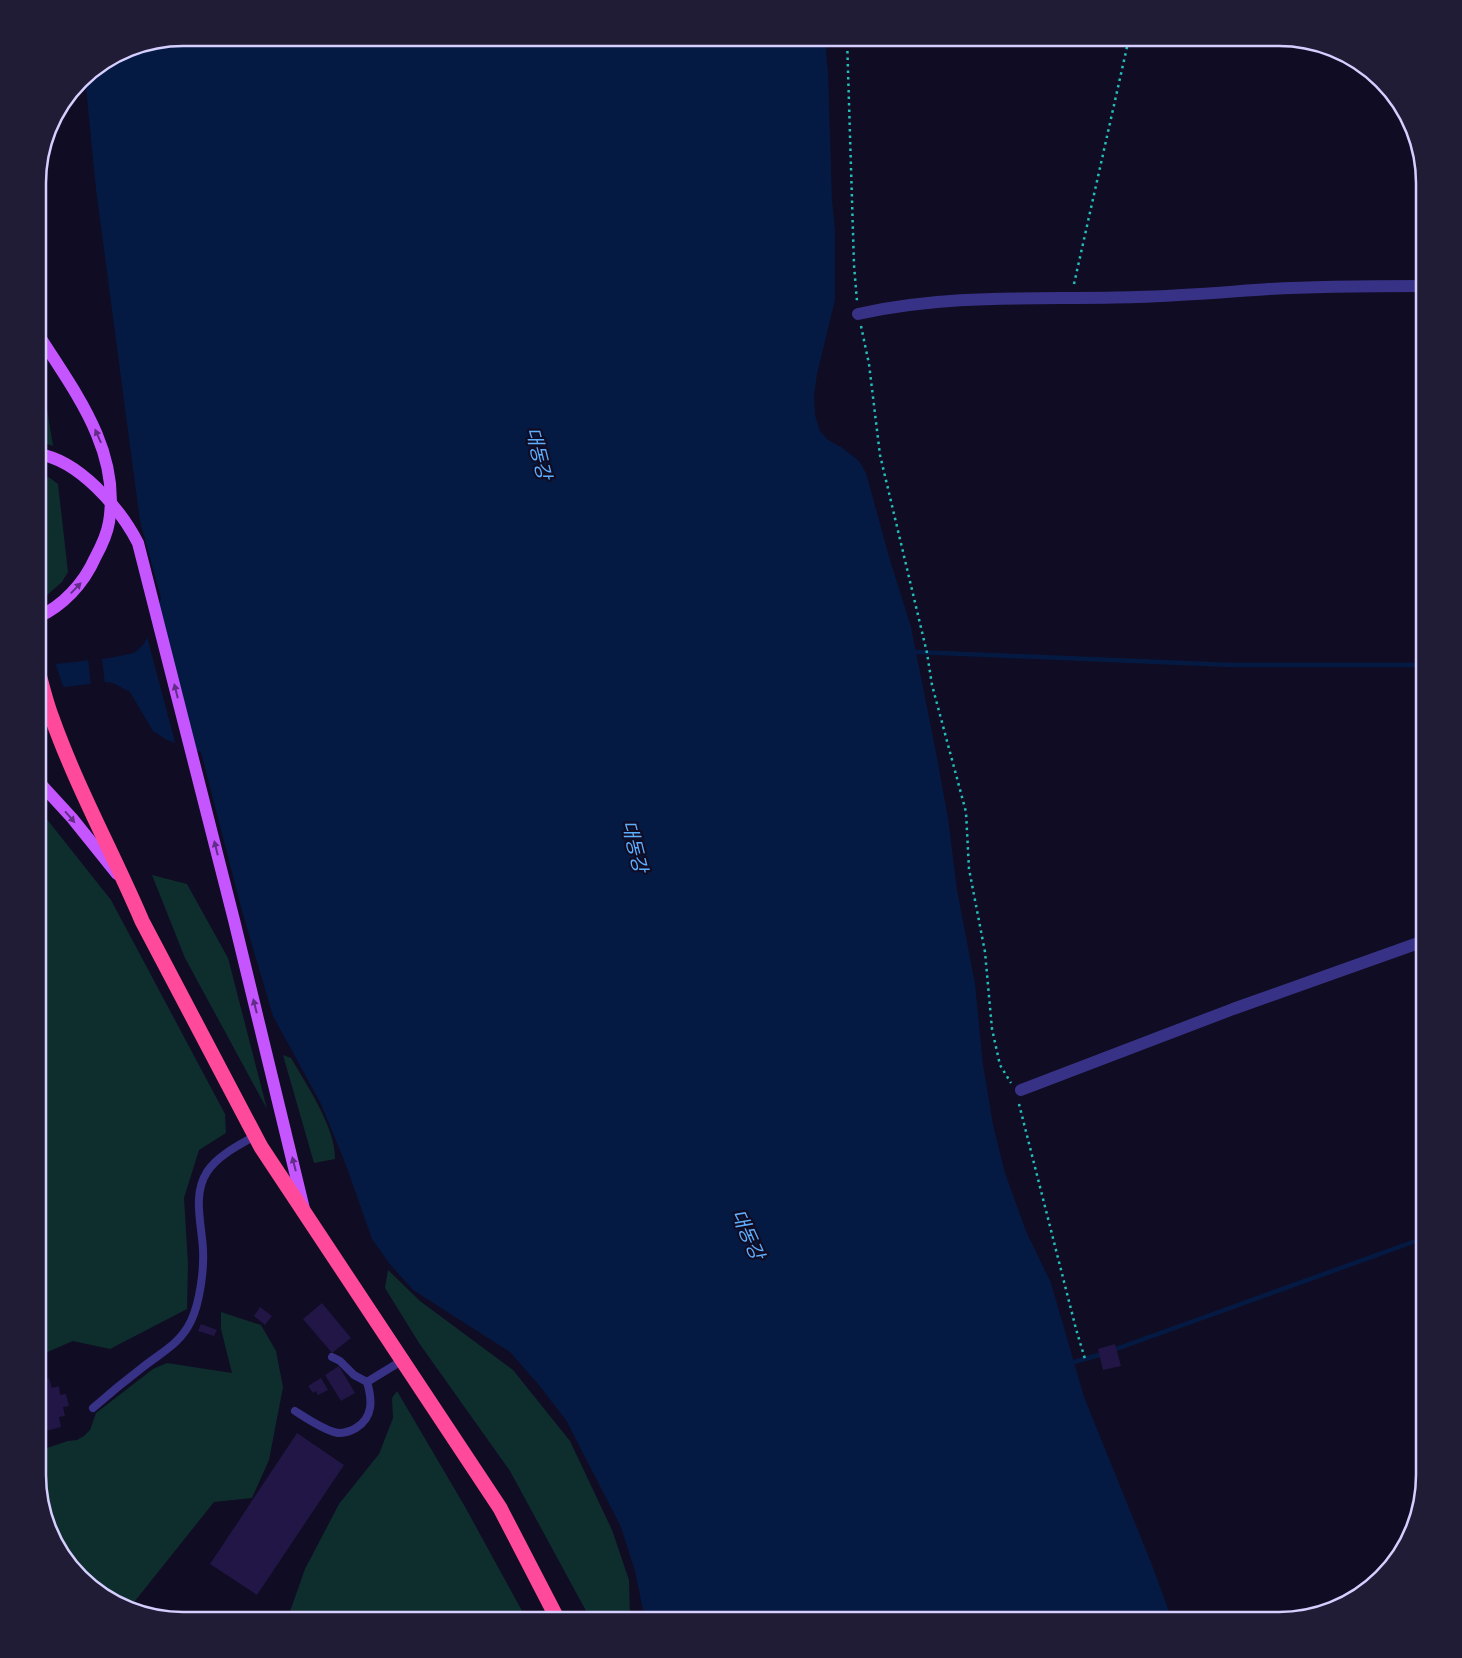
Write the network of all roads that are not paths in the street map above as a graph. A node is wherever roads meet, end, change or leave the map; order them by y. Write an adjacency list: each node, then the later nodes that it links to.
1 (1416, 286): 2 (street)
2 (858, 314)
3 (47, 348): 5 (main road, one-way to 3, bridge)
4 (47, 457): 12 (main road, one-way to 4)
5 (47, 613)
6 (47, 699): 8 (highway)
7 (47, 790): 8 (main road, one-way to 8)
8 (128, 889): 11 (highway)
9 (1416, 944): 10 (street)
10 (1021, 1094)
11 (258, 1141): 12 (highway); 16 (lane)
12 (305, 1211): 14 (highway)
13 (332, 1357): 15 (lane)
14 (403, 1360): 15 (lane); 18 (highway)
15 (367, 1382): 17 (lane)
16 (93, 1408)
17 (295, 1411)
18 (554, 1612)

